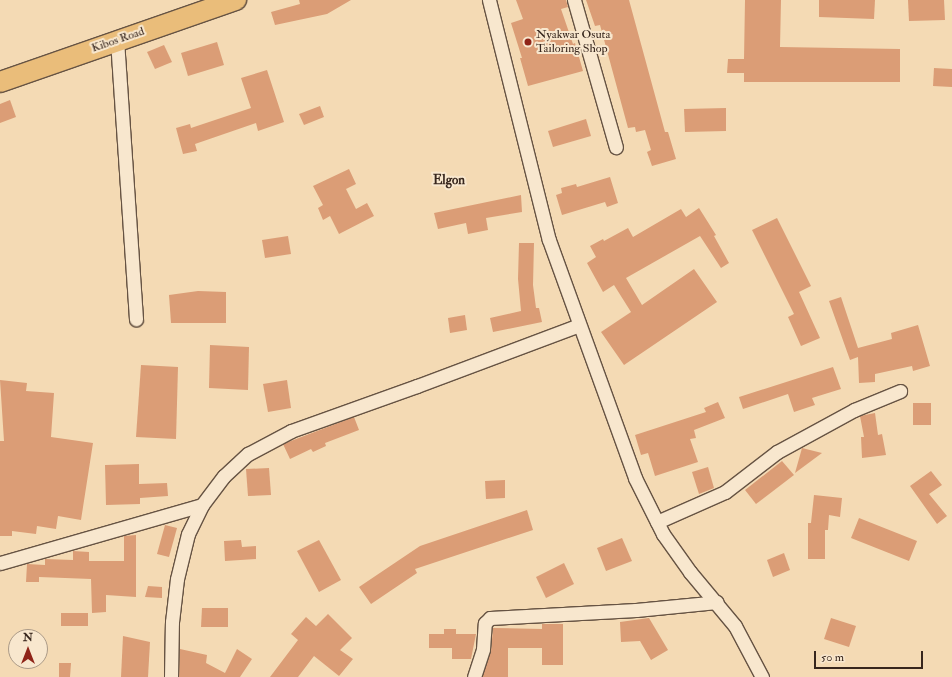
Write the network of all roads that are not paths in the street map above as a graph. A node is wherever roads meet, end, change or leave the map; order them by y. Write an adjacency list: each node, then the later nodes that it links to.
1 (236, 0): 4 (main road, Kibos Road)
2 (489, 0): 8 (street)
3 (574, 0): 6 (street)
4 (117, 40): 5 (main road, Kibos Road); 7 (street)
5 (0, 82)
6 (616, 147)
7 (136, 319)
8 (579, 325): 10 (street); 11 (street)
9 (900, 390): 11 (street)
10 (202, 505): 12 (street); 14 (street)
11 (657, 522): 13 (street)
12 (0, 564)
13 (717, 602): 15 (street); 16 (street)
14 (171, 677)
15 (474, 677)
16 (762, 677)

